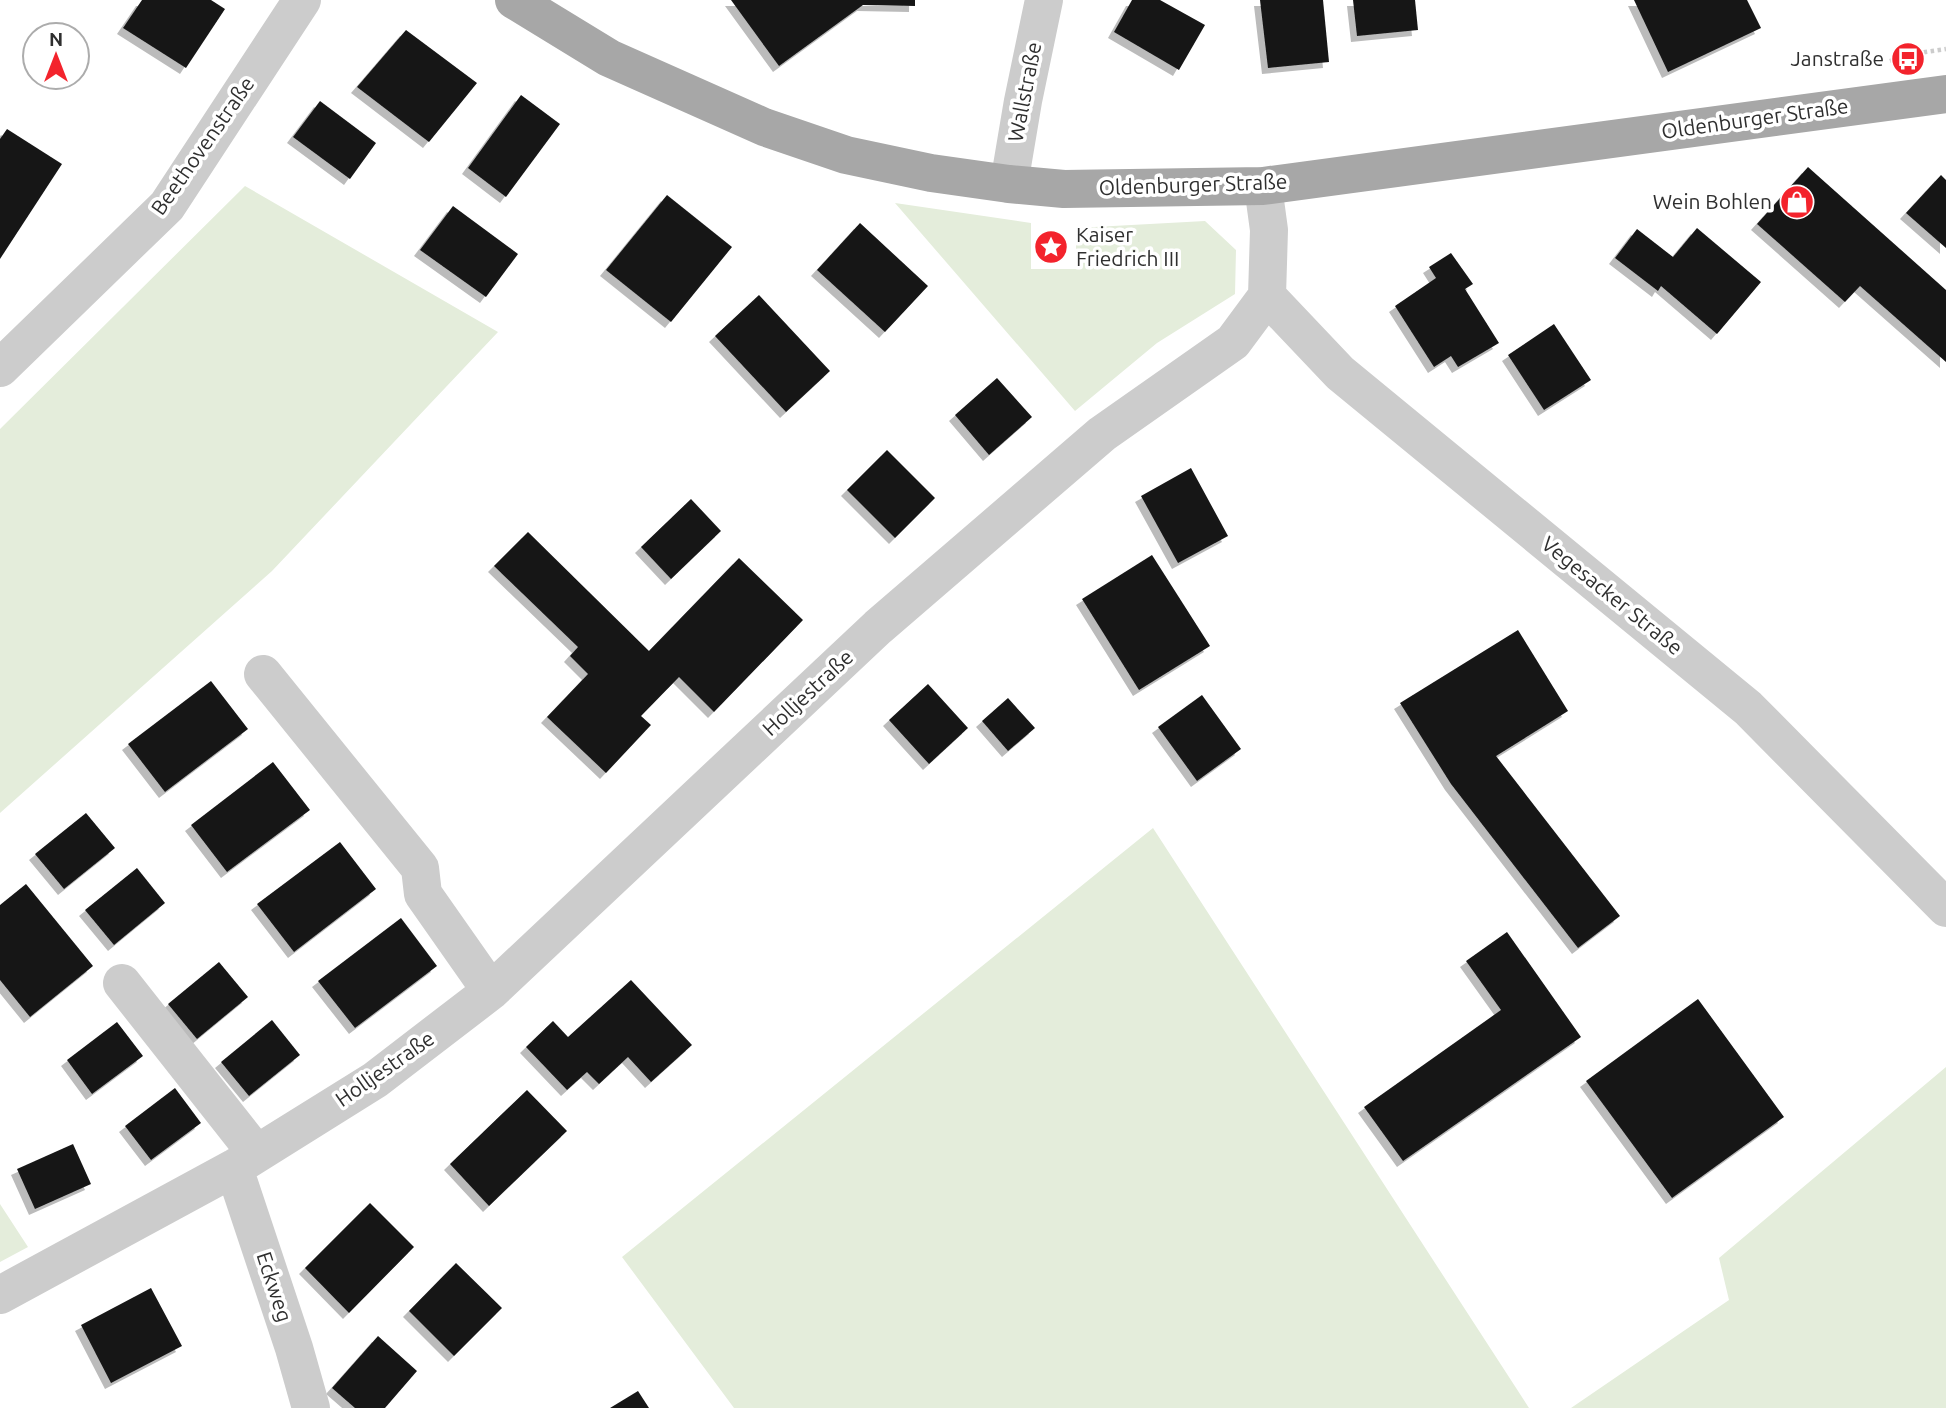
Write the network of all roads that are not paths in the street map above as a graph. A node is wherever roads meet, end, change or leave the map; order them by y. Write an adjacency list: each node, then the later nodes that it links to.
1 (302, 0): 8 (street, Beethovenstraße)
2 (514, 0): 5 (main road, Oldenburger Straße)
3 (1044, 0): 5 (street, Wallstraße)
4 (1946, 94): 6 (main road, Oldenburger Straße)
5 (1009, 184): 6 (main road, Oldenburger Straße)
6 (1263, 186): 7 (street)
7 (1267, 296): 10 (street, Vegesacker Straße); 12 (street, Holljestraße)
8 (8, 348)
9 (263, 674): 12 (street)
10 (1946, 908)
11 (122, 983): 13 (street)
12 (491, 991): 13 (street, Holljestraße)
13 (245, 1160): 14 (street, Holljestraße); 15 (street, Eckweg)
14 (0, 1295)
15 (311, 1408)

